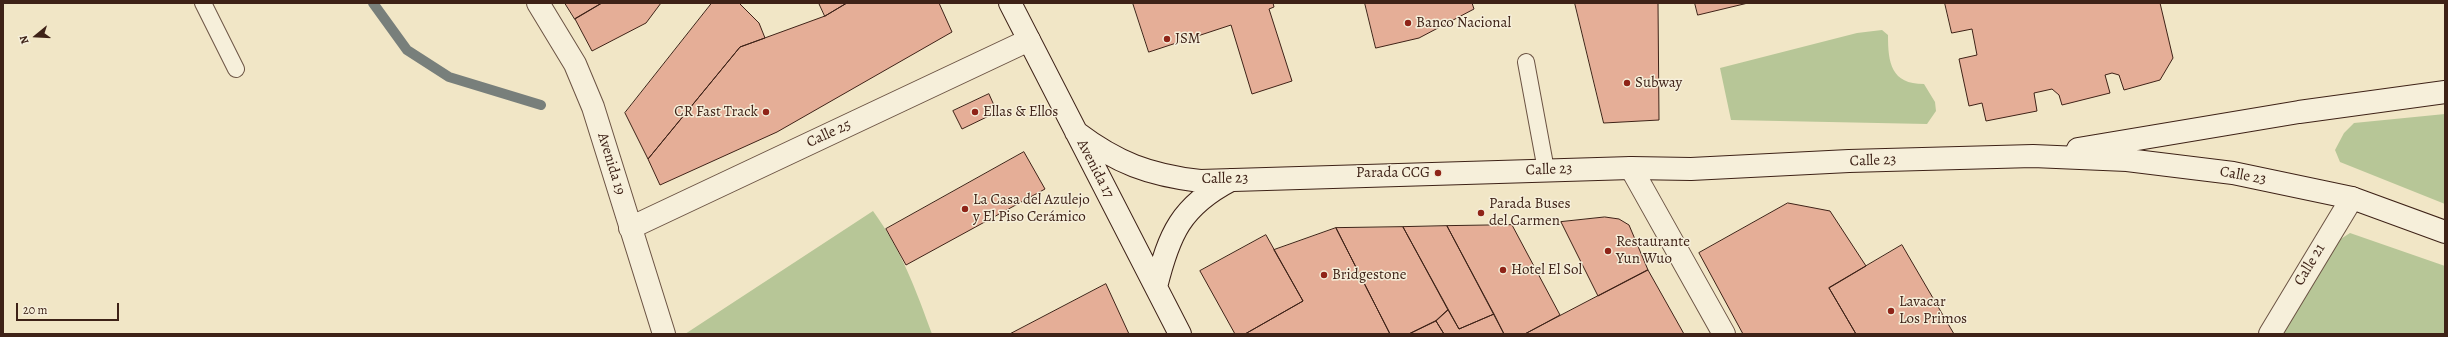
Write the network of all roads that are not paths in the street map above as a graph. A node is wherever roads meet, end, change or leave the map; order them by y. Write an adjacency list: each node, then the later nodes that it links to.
1 (203, 3): 6 (lane)
2 (538, 3): 14 (main road, Avenida 19)
3 (1010, 3): 4 (main road, Avenida 17)
4 (1029, 40): 8 (main road, Avenida 17); 14 (main road, Calle 25)
5 (1526, 62): 11 (lane)
6 (236, 69)
7 (2445, 92): 9 (main road, Calle 23)
8 (1076, 132): 12 (main road, Calle 23); 16 (main road, Avenida 17)
9 (2033, 156): 10 (main road, Calle 23); 13 (main road, Calle 23)
10 (1631, 168): 11 (main road, Calle 23); 19 (main road)
11 (1546, 170): 12 (main road, Calle 23)
12 (1232, 179): 16 (main road)
13 (2356, 199): 15 (main road, Calle 23); 20 (main road, Calle 21)
14 (630, 228): 17 (main road, Avenida 19)
15 (2445, 232)
16 (1156, 287): 18 (main road, Avenida 17)
17 (664, 334)
18 (1180, 334)
19 (1724, 334)
20 (2270, 334)

